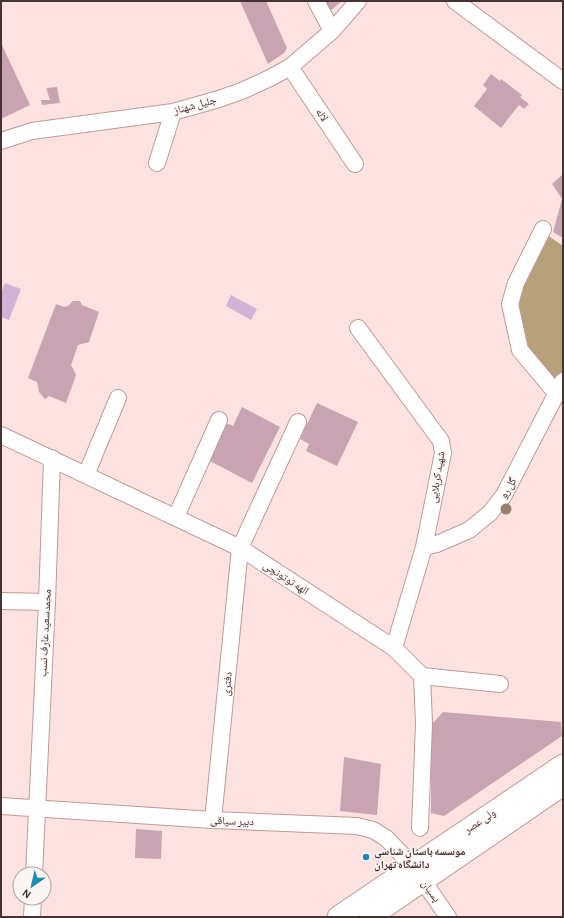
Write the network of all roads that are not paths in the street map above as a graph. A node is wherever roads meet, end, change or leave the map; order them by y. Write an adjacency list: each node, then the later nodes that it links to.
1 (316, 1): 4 (street)
2 (358, 1): 4 (street, جلیل شهناز)
3 (455, 1): 6 (street)
4 (332, 31): 5 (street, جلیل شهناز)
5 (290, 67): 7 (street, جلیل شهناز); 10 (street, لاله)
6 (563, 80)
7 (173, 112): 8 (street, جلیل شهناز); 9 (street)
8 (1, 141)
9 (157, 163)
10 (355, 164)
11 (543, 229): 13 (street, گل رو)
12 (358, 328): 21 (street, شهید کربلایی)
13 (560, 387): 21 (street, گل رو)
14 (118, 398): 19 (street)
15 (218, 420): 20 (street)
16 (298, 422): 22 (street, دفتری)
17 (1, 435): 18 (street, الهه توتونچی)
18 (52, 458): 19 (street, الهه توتونچی); 24 (street, محمدسعید عارف نسب)
19 (86, 475): 20 (street, الهه توتونچی)
20 (176, 517): 22 (street, الهه توتونچی)
21 (424, 547): 25 (street, شهید کربلایی)
22 (240, 548): 25 (street, الهه توتونچی); 32 (street, دفتری)
23 (1, 601): 24 (street)
24 (47, 602): 31 (street, محمدسعید عارف نسب)
25 (394, 648): 26 (street, الهه توتونچی)
26 (422, 676): 27 (street); 33 (street)
27 (500, 684)
28 (563, 765): 35 (main road, ولی عصر)
29 (563, 785): 39 (main road, ولی عصر)
30 (1, 806): 31 (street, دبیر سیاقی)
31 (37, 808): 32 (street, دبیر سیاقی); 34 (street, محمدسعید عارف نسب)
32 (213, 820): 35 (street, دبیر سیاقی)
33 (420, 828)
34 (34, 866)
35 (413, 866): 38 (main road, ولی عصر); 40 (street, پسیان)
36 (33, 906): 37 (street)
37 (32, 917)
38 (338, 917)
39 (370, 917)
40 (448, 917)

